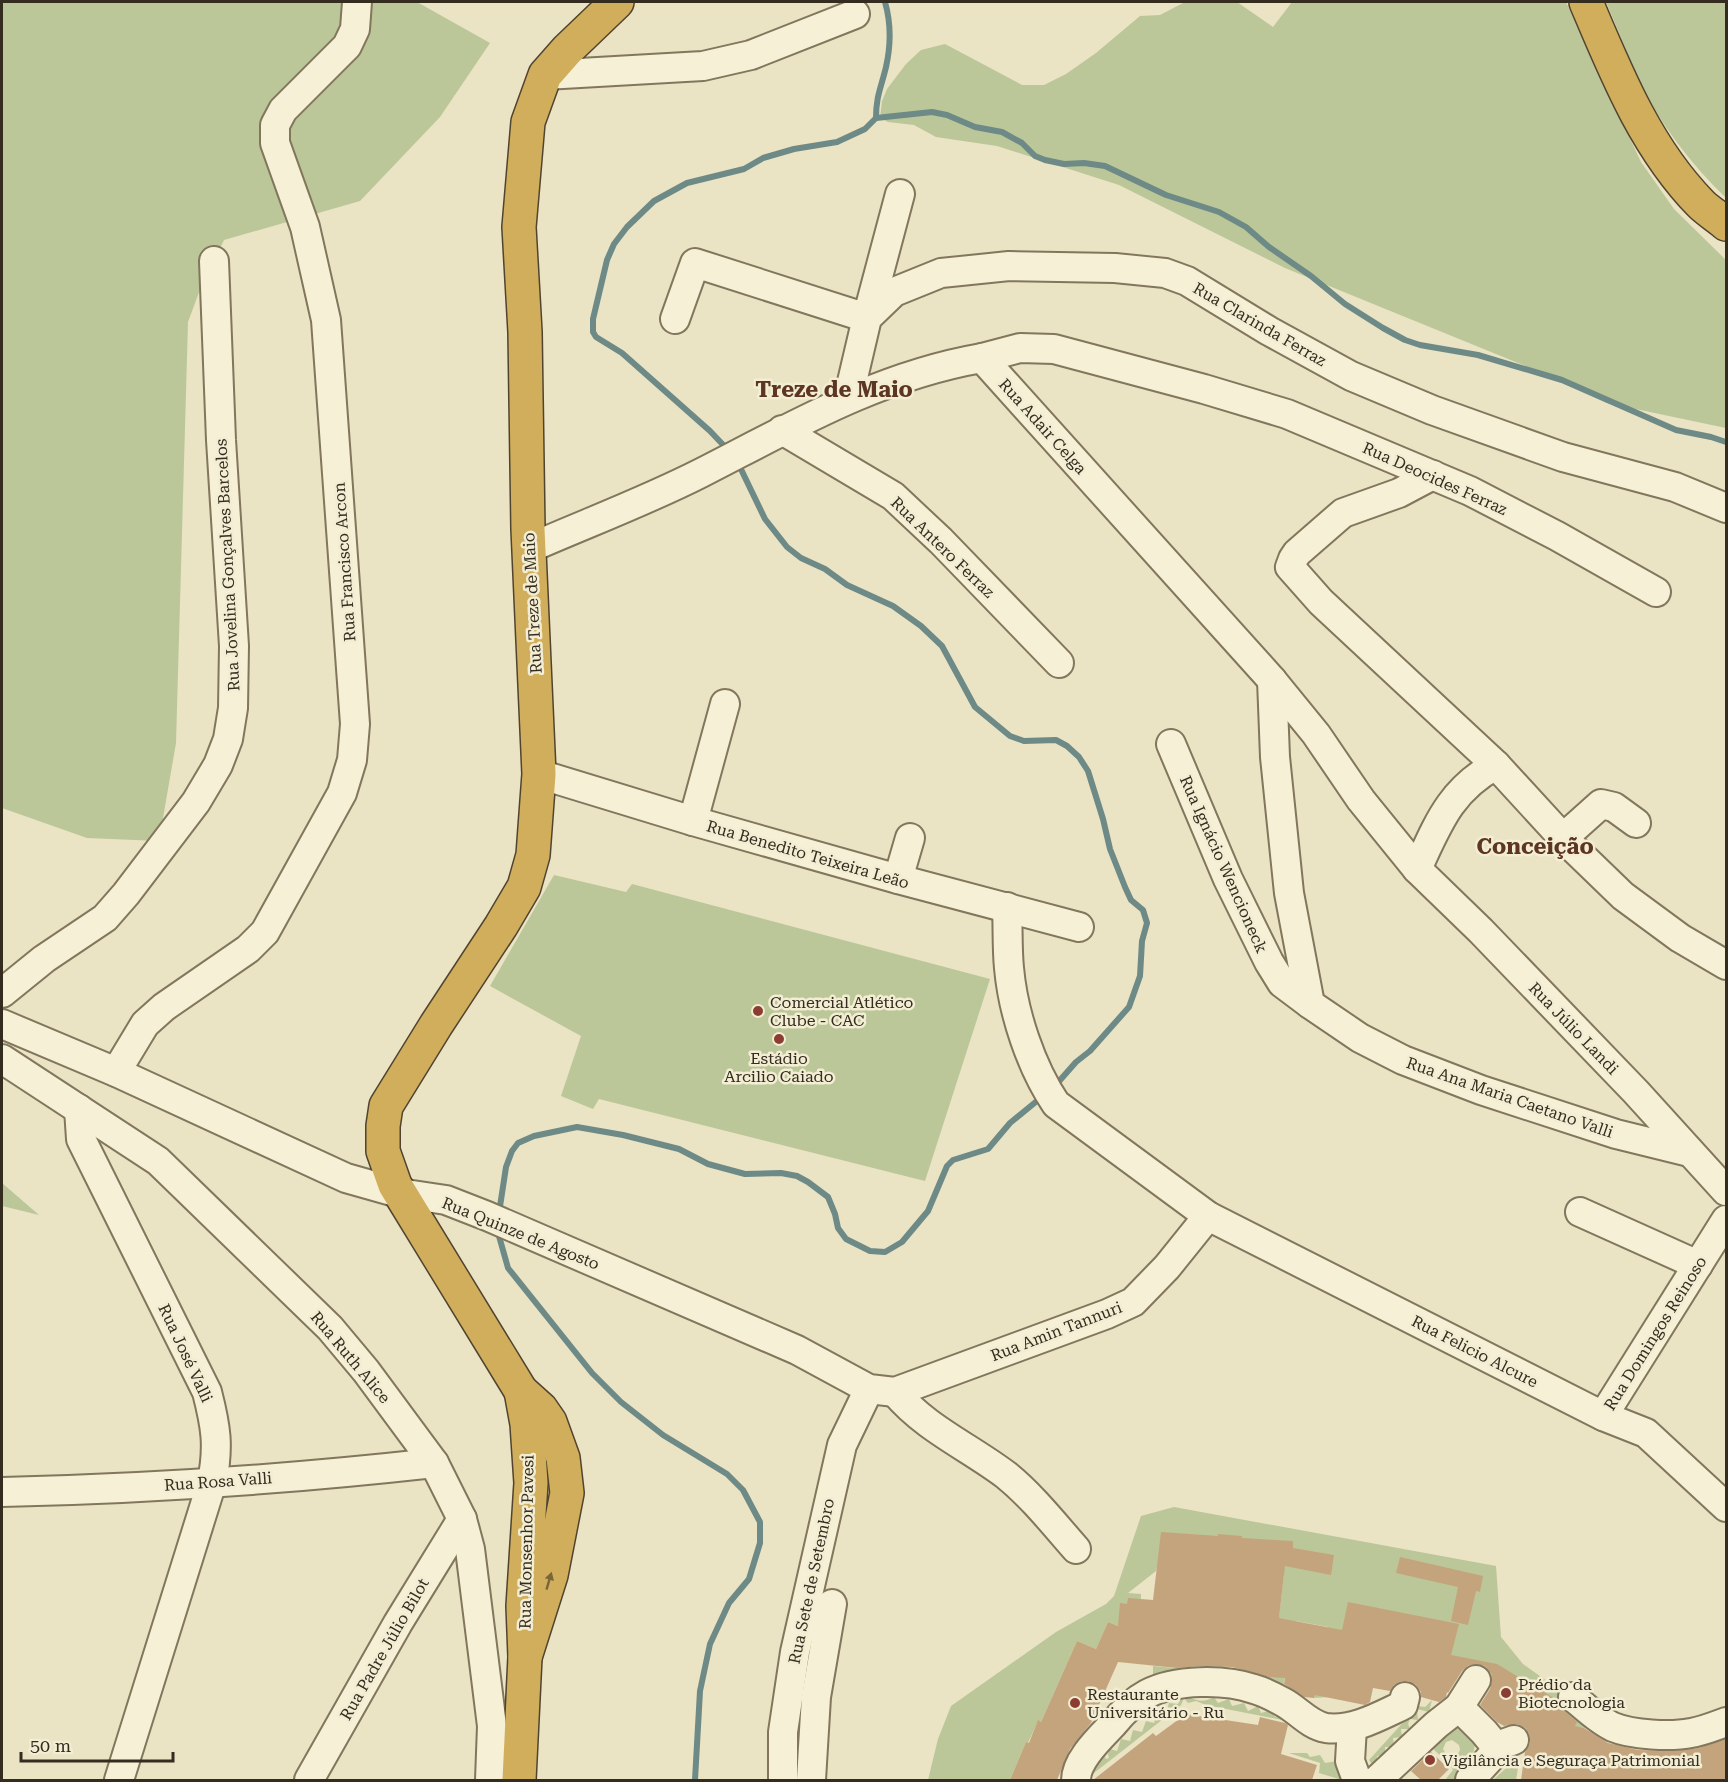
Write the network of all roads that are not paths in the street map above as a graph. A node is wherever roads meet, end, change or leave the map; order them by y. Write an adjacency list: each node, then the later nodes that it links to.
1 (357, 2): 37 (street, Rua Francisco Arcon)
2 (614, 2): 5 (highway, Rua Treze de Maio)
3 (1586, 2): 7 (highway)
4 (855, 14): 5 (street)
5 (545, 75): 16 (highway, Rua Treze de Maio)
6 (900, 194): 9 (street)
7 (1726, 224)
8 (214, 261): 33 (street, Rua Jovelina Gonçalves Barcelos)
9 (867, 318): 10 (street); 12 (street); 15 (street, Rua Clarinda Ferraz)
10 (675, 319)
11 (982, 358): 12 (street); 14 (street, Rua Deocides Ferraz); 19 (street, Rua Adair Celga)
12 (848, 399): 13 (street)
13 (782, 430): 16 (street); 18 (street, Rua Antero Ferraz)
14 (1433, 475): 17 (street, Rua Deocides Ferraz); 22 (street)
15 (1726, 508)
16 (530, 548): 23 (highway, Rua Treze de Maio)
17 (1656, 592)
18 (1059, 663)
19 (1272, 680): 28 (street, Rua Júlio Landi); 34 (street)
20 (725, 704): 24 (street)
21 (1171, 744): 34 (street, Rua Ignácio Wencioneck)
22 (1496, 765): 26 (street); 28 (street)
23 (539, 774): 24 (street, Rua Benedito Teixeira Leão); 41 (highway, Rua Treze de Maio)
24 (693, 822): 29 (street, Rua Benedito Teixeira Leão)
25 (1636, 824): 26 (street)
26 (1563, 837): 32 (street)
27 (910, 838): 29 (street)
28 (1417, 869): 39 (street, Rua Júlio Landi)
29 (898, 879): 30 (street, Rua Benedito Teixeira Leão)
30 (1007, 907): 31 (street, Rua Benedito Teixeira Leão); 43 (street, Rua Felicio Alcure)
31 (1079, 927)
32 (1726, 965)
33 (2, 993)
34 (1310, 1004): 39 (street, Rua Ana Maria Caetano Valli)
35 (2, 1024): 37 (street, Rua Quinze de Agosto)
36 (2, 1059): 38 (street, Rua Ruth Alice)
37 (116, 1072): 41 (street, Rua Quinze de Agosto)
38 (79, 1109): 49 (street, Rua Ruth Alice); 50 (street, Rua José Valli)
39 (1689, 1152): 40 (street, Rua Júlio Landi)
40 (1726, 1191)
41 (399, 1192): 46 (street, Rua Quinze de Agosto); 47 (highway, Rua Monsenhor Pavesi)
42 (1580, 1212): 45 (street)
43 (1208, 1216): 46 (street, Rua Amin Tannuri); 48 (street, Rua Felicio Alcure)
44 (1726, 1220): 45 (street, Rua Domingos Reinoso)
45 (1698, 1265): 48 (street, Rua Domingos Reinoso)
46 (882, 1390): 56 (street, Rua Quinze de Agosto); 69 (street, Rua Sete de Setembro)
47 (521, 1391): 53 (highway, Rua Monsenhor Pavesi); 54 (highway, Rua Monsenhor Pavesi)
48 (1604, 1416): 52 (street, Rua Felicio Alcure)
49 (434, 1463): 50 (street, Rua Rosa Valli); 55 (street, Rua Ruth Alice)
50 (212, 1482): 51 (street, Rua Rosa Valli); 65 (street, Rua José Valli)
51 (2, 1492)
52 (1726, 1507)
53 (530, 1512): 54 (highway); 58 (highway, Rua Monsenhor Pavesi)
54 (563, 1518): 58 (highway, Rua Monsenhor Pavesi, one-way to 54)
55 (462, 1519): 66 (street, Rua Padre Júlio Bilot); 67 (street, Rua Ruth Alice)
56 (1076, 1549)
57 (832, 1604): 70 (street)
58 (525, 1657): 68 (highway, Rua Monsenhor Pavesi)
59 (1476, 1680): 62 (street)
60 (1573, 1696): 63 (street)
61 (1406, 1697): 64 (street)
62 (1459, 1707): 73 (street); 74 (street)
63 (1726, 1722)
64 (1352, 1727): 71 (street); 72 (street)
65 (120, 1780)
66 (309, 1780)
67 (490, 1780)
68 (519, 1780)
69 (783, 1780)
70 (811, 1780)
71 (1076, 1780)
72 (1357, 1780)
73 (1377, 1780)
74 (1470, 1780)

